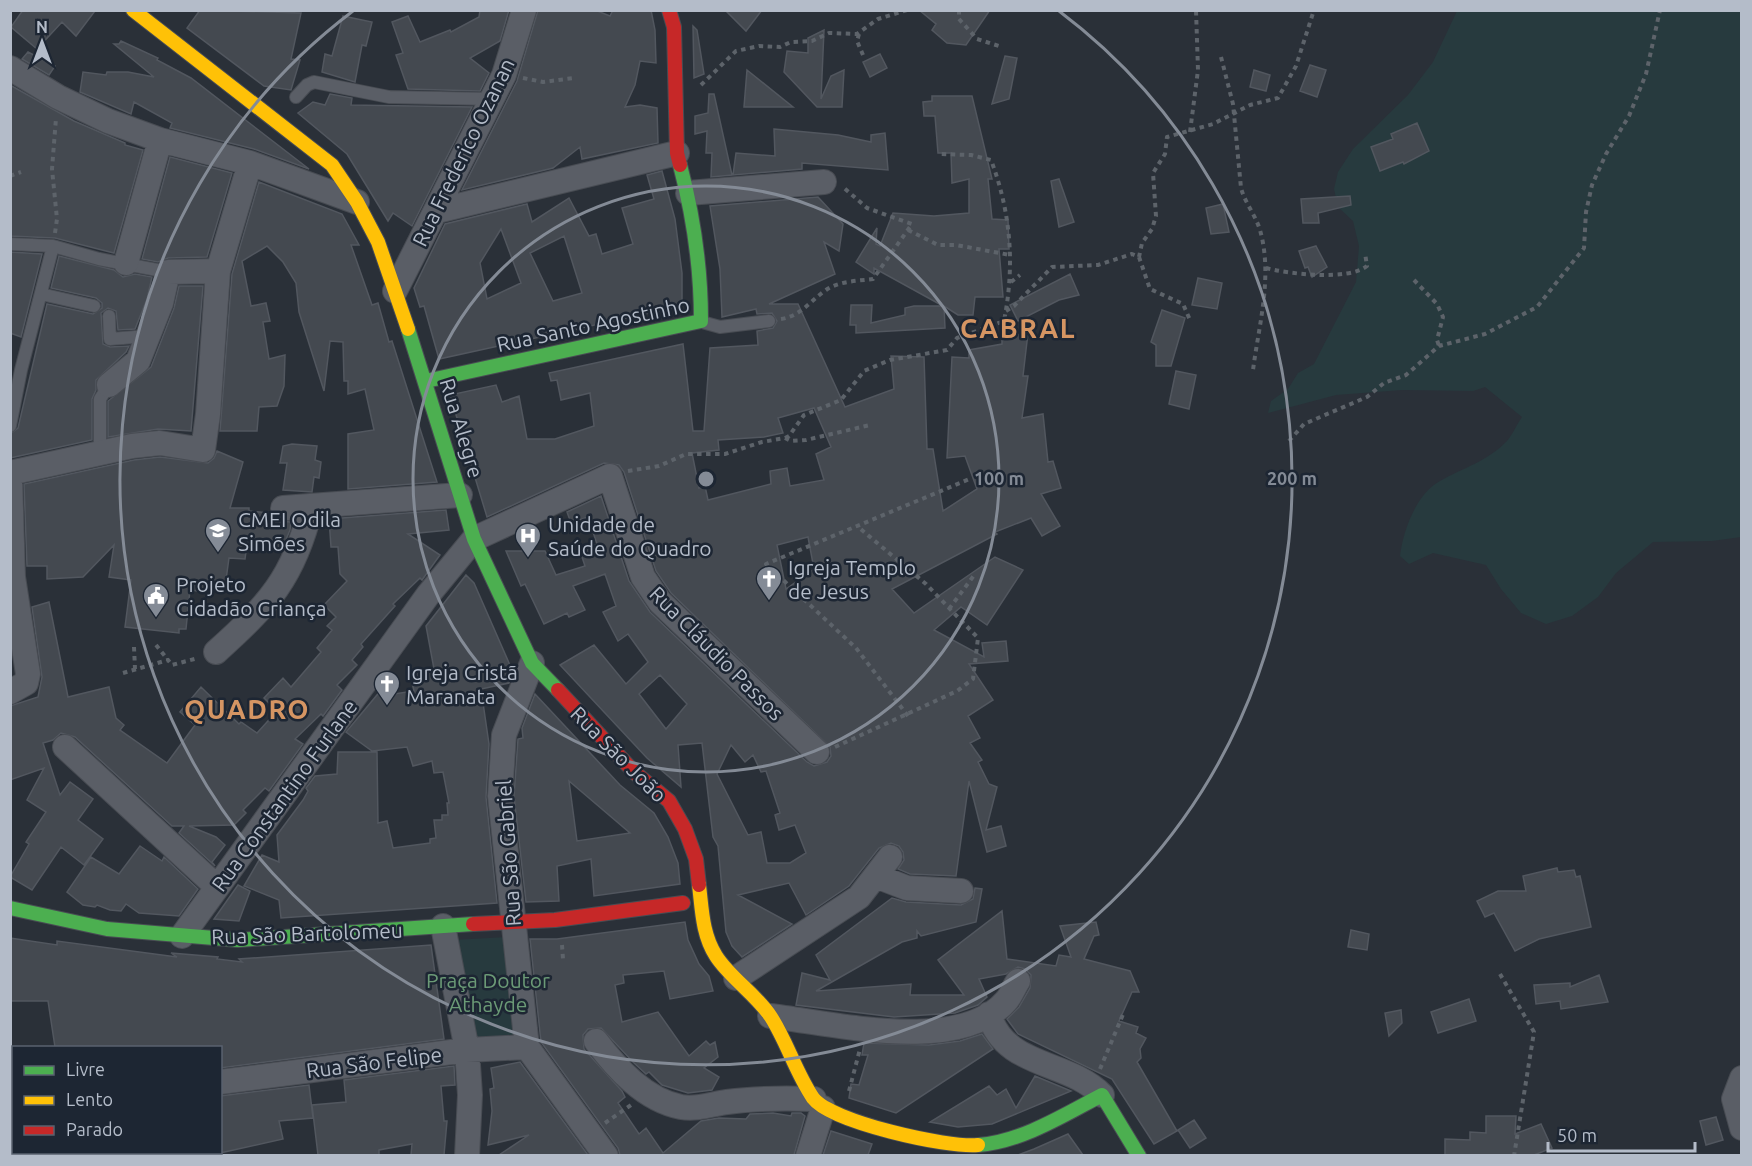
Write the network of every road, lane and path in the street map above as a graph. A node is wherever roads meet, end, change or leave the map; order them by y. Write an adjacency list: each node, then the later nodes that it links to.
1 (133, 10): 30 (street, Rua Alegre)
2 (524, 10): 14 (street, Rua Frederico Ozanan)
3 (669, 10): 18 (street)
4 (907, 10): 9 (path)
5 (959, 10): 10 (path)
6 (1196, 10): 21 (path)
7 (1314, 10): 20 (path)
8 (1660, 10): 55 (path)
9 (862, 31): 11 (path); 18 (path)
10 (1002, 47)
11 (863, 55)
12 (1221, 57): 20 (path)
13 (10, 68): 16 (street)
14 (504, 75): 15 (path); 19 (street, Rua Frederico Ozanan)
15 (574, 78)
16 (58, 97): 22 (street); 35 (path)
17 (296, 97): 19 (lane)
18 (677, 98): 23 (street)
19 (492, 99): 32 (street, Rua Frederico Ozanan)
20 (1234, 114): 21 (path); 40 (path)
21 (1190, 132): 38 (path)
22 (160, 140): 25 (street); 39 (street)
23 (677, 153): 29 (street); 32 (street)
24 (939, 154): 37 (path)
25 (250, 164): 30 (street); 41 (street)
26 (21, 172): 27 (path)
27 (10, 176)
28 (824, 182): 29 (street)
29 (688, 193): 53 (street)
30 (357, 202): 46 (street, Rua Alegre)
31 (860, 202): 33 (path)
32 (437, 211): 46 (street, Rua Frederico Ozanan)
33 (908, 230): 37 (path); 51 (path)
34 (10, 244): 35 (lane)
35 (53, 246): 39 (lane); 47 (lane)
36 (1365, 253): 40 (path)
37 (1010, 255): 45 (path)
38 (1139, 257): 49 (path); 52 (path)
39 (126, 263): 42 (lane)
40 (1266, 268): 56 (path)
41 (218, 271): 42 (street); 63 (street)
42 (168, 272): 54 (street)
43 (1020, 275): 45 (path)
44 (1414, 280): 55 (path)
45 (1010, 283): 49 (path)
46 (395, 291): 57 (street, Rua Alegre)
47 (41, 294): 48 (lane); 60 (lane)
48 (94, 306)
49 (1006, 311): 61 (path)
50 (110, 316): 54 (lane)
51 (774, 320): 53 (lane, Rua Santo Agostinho)
52 (1190, 320)
53 (701, 321): 57 (street, Rua Santo Agostinho)
54 (148, 336): 58 (street)
55 (1439, 346): 62 (path)
56 (1253, 370)
57 (426, 381): 67 (street, Rua Alegre)
58 (109, 385): 63 (lane)
59 (870, 425): 61 (path)
60 (10, 426)
61 (785, 438): 65 (path)
62 (1289, 441)
63 (100, 452): 64 (street)
64 (10, 475): 81 (street)
65 (610, 476): 71 (street); 84 (street, Rua Cláudio Passos)
66 (972, 478): 70 (path)
67 (460, 495): 68 (street); 71 (street, Rua Alegre)
68 (311, 507): 69 (street); 76 (street)
69 (283, 508)
70 (857, 526): 73 (path); 82 (path)
71 (474, 539): 78 (street, Rua São João); 85 (street, Rua Constantino Furlane)
72 (975, 574): 73 (path)
73 (949, 609): 82 (path)
74 (156, 645): 77 (path)
75 (134, 647): 79 (path)
76 (216, 652): 77 (path)
77 (168, 660): 79 (path)
78 (532, 663): 89 (street, Rua São Gabriel); 93 (street, Rua São João)
79 (135, 669): 80 (path)
80 (123, 673)
81 (10, 692)
82 (908, 716): 84 (path)
83 (64, 747): 85 (street)
84 (817, 752)
85 (218, 887): 91 (street, Rua Constantino Furlane)
86 (961, 891): 93 (street)
87 (683, 903): 89 (street)
88 (10, 908): 91 (street, Rua São Bartolomeu)
89 (512, 921): 90 (street); 100 (street, Rua São Gabriel)
90 (453, 925): 91 (street, Rua São Bartolomeu); 101 (street)
91 (182, 936)
92 (1500, 974): 113 (path)
93 (736, 978): 97 (street, Rua São João)
94 (1018, 981): 96 (street)
95 (1124, 1012): 105 (path)
96 (989, 1014): 98 (street); 105 (street)
97 (770, 1016): 98 (street); 106 (street, Rua São João)
98 (865, 1028): 106 (path)
99 (596, 1041): 104 (street)
100 (527, 1047): 101 (street, Rua São Felipe); 108 (street)
101 (467, 1050): 103 (street, Rua São Felipe); 109 (street)
102 (1742, 1078): 107 (street)
103 (222, 1082)
104 (648, 1092): 106 (street); 108 (path)
105 (1098, 1100): 106 (street); 112 (street)
106 (827, 1108): 111 (street)
107 (1742, 1128)
108 (590, 1133): 110 (street)
109 (467, 1155)
110 (606, 1155)
111 (808, 1155)
112 (1139, 1155)
113 (1514, 1155)

